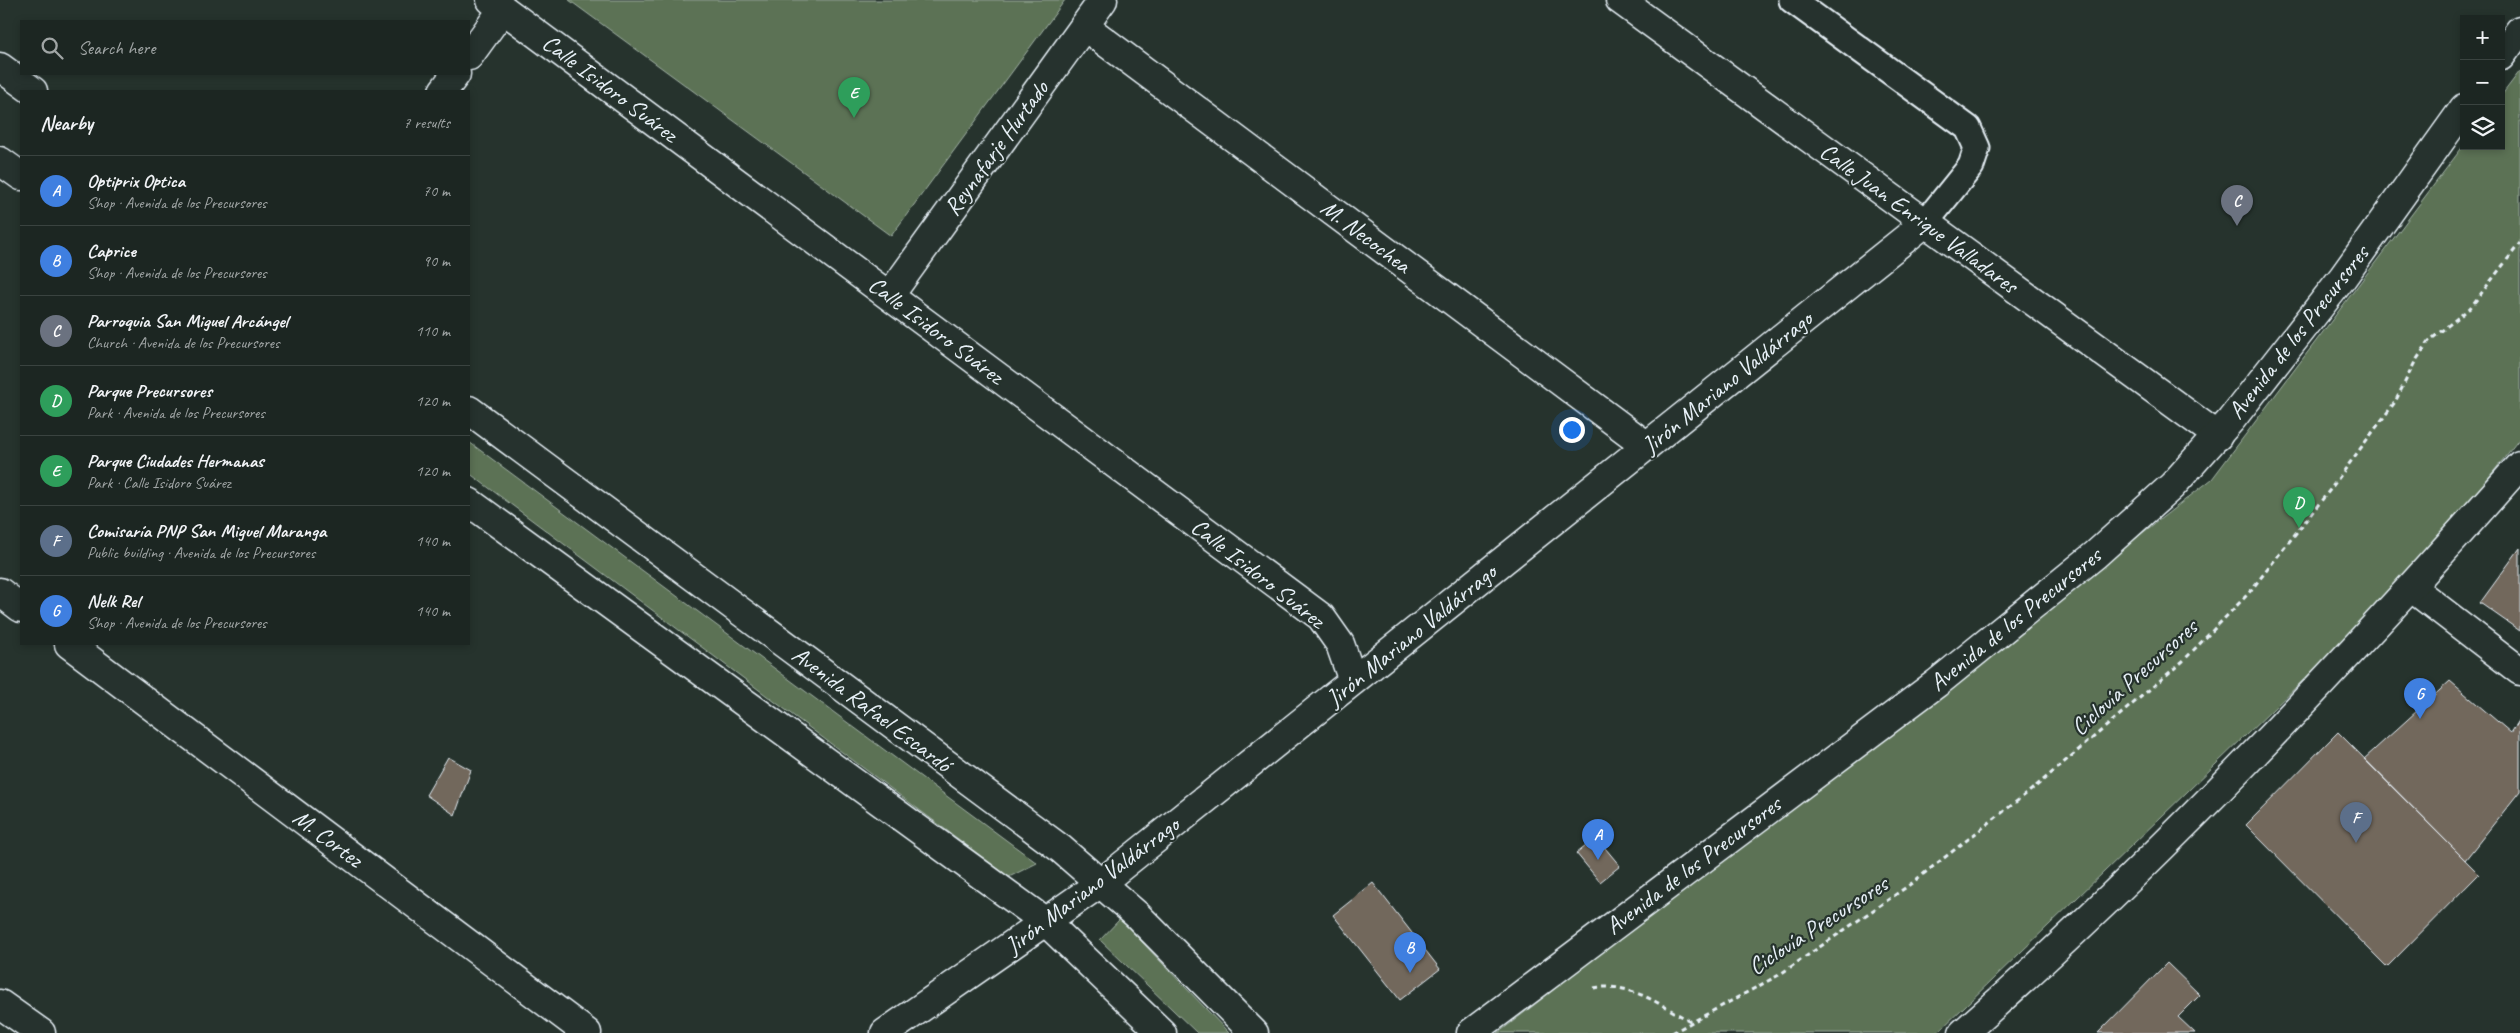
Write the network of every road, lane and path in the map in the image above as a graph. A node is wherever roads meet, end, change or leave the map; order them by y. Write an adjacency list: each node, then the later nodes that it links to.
1 (1103, 0): 5 (street, Reynafarje Hurtado)
2 (1620, 0): 16 (street, Calle Juan Enrique Valladares)
3 (1792, 0): 16 (lane)
4 (497, 4): 8 (street); 18 (street, Calle Isidoro Suárez)
5 (1084, 26): 18 (street, Reynafarje Hurtado); 21 (street, M. Necochea)
6 (2520, 30): 7 (street)
7 (2505, 51)
8 (470, 54)
9 (0, 67): 11 (street)
10 (455, 75): 12 (street)
11 (32, 90)
12 (444, 90)
13 (2460, 114): 20 (street, Avenida de los Precursores)
14 (0, 161): 15 (street)
15 (20, 175)
16 (1925, 223): 20 (street, Calle Juan Enrique Valladares); 21 (street, Jirón Mariano Valdárrago)
17 (2520, 242): 34 (path, Ciclovía Precursores)
18 (890, 295): 29 (street, Calle Isidoro Suárez)
19 (470, 411): 30 (street, Avenida Rafael Escardó)
20 (2218, 436): 40 (street, Avenida de los Precursores)
21 (1647, 446): 29 (street, Jirón Mariano Valdárrago)
22 (2520, 465): 24 (street)
23 (470, 503): 31 (street)
24 (2412, 588): 28 (street); 42 (street)
25 (0, 592): 26 (street)
26 (20, 607)
27 (70, 645): 36 (street, M. Cortez)
28 (2520, 670)
29 (1354, 681): 30 (street, Jirón Mariano Valdárrago)
30 (1102, 882): 31 (street, Jirón Mariano Valdárrago); 39 (street, Avenida Rafael Escardó)
31 (1047, 923): 37 (street, Jirón Mariano Valdárrago); 38 (street)
32 (1592, 988): 34 (path)
33 (0, 1004): 35 (street)
34 (1692, 1022): 41 (path, Ciclovía Precursores)
35 (41, 1033)
36 (587, 1033)
37 (885, 1033)
38 (1162, 1033)
39 (1254, 1033)
40 (1471, 1033)
41 (1672, 1033)
42 (1963, 1033)

